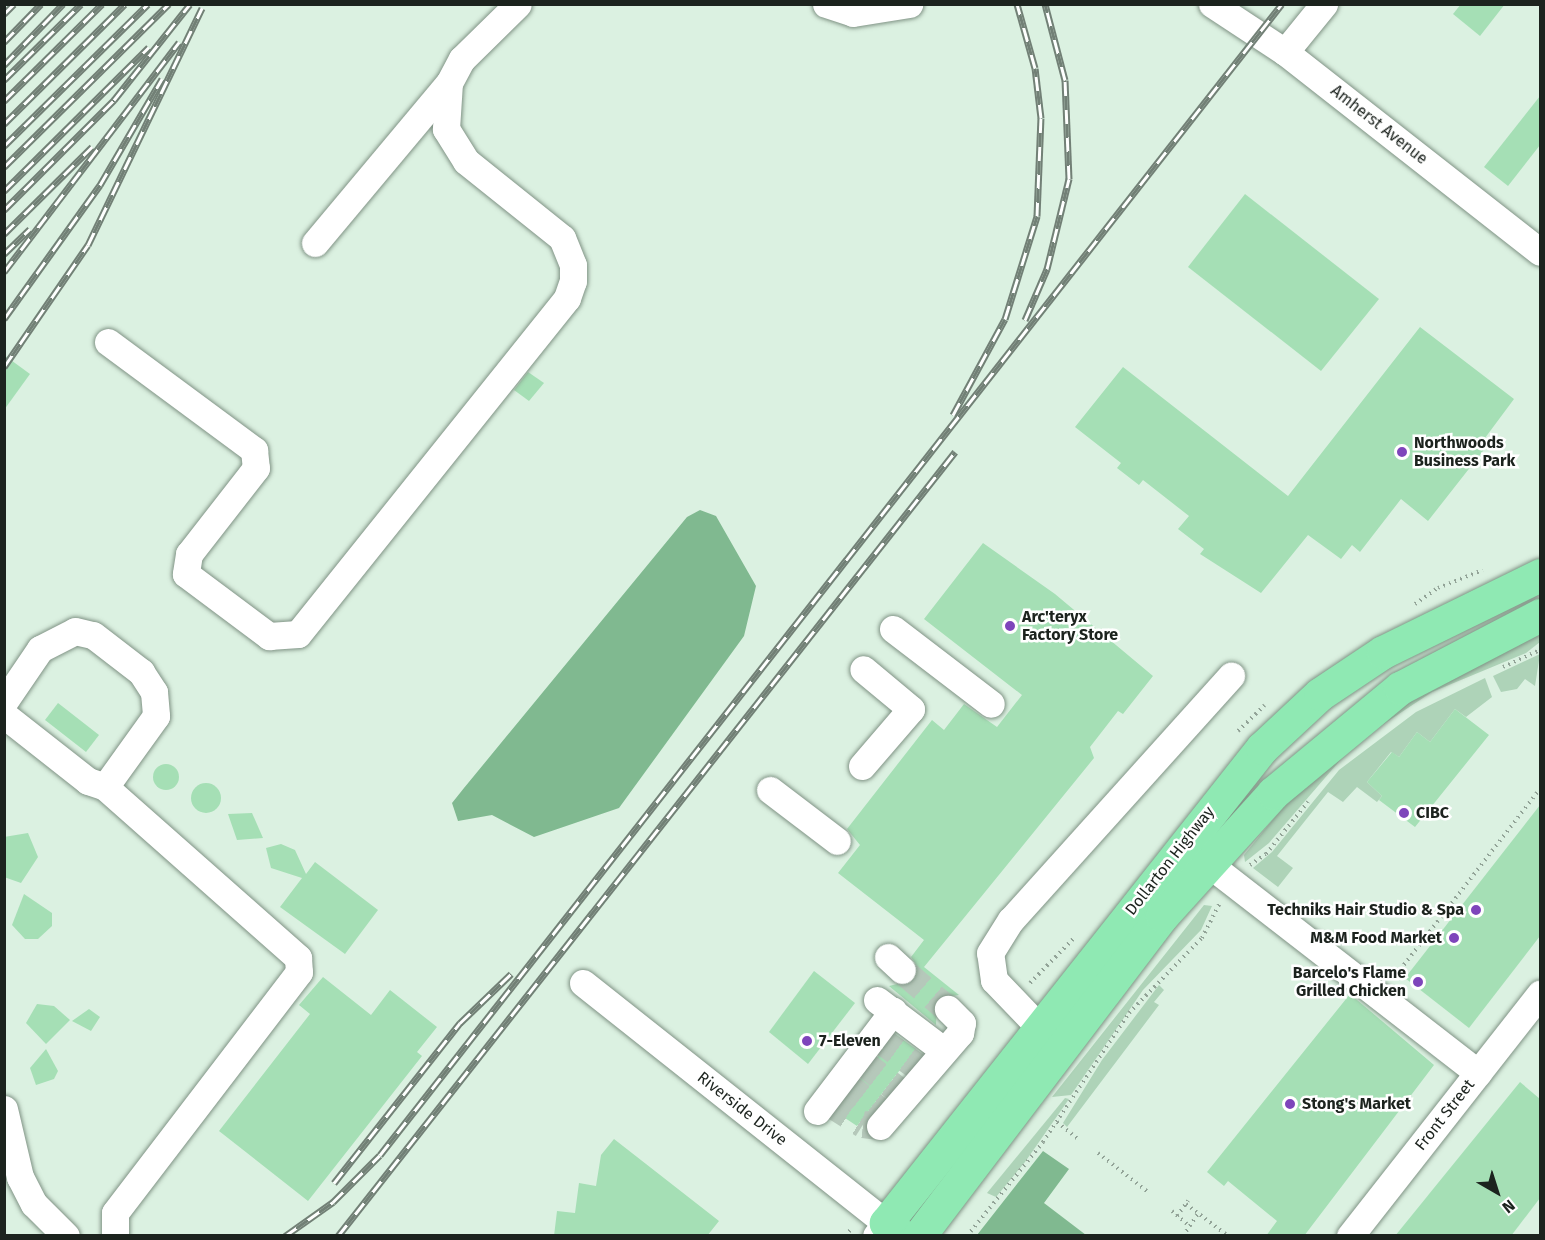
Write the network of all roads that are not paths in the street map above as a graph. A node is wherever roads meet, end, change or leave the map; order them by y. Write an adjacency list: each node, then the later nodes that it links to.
1 (518, 4): 7 (street)
2 (826, 4): 3 (street)
3 (909, 4)
4 (1212, 4): 6 (street, Amherst Avenue)
5 (1324, 4): 6 (street)
6 (1285, 52): 9 (street, Amherst Avenue)
7 (449, 83): 8 (street); 10 (street)
8 (315, 243)
9 (1540, 252)
10 (108, 342)
11 (1540, 575): 23 (main road, Dollarton Highway)
12 (1540, 615): 23 (main road, Dollarton Highway)
13 (893, 629): 17 (street)
14 (863, 669): 19 (street)
15 (1231, 676): 27 (street)
16 (4, 702): 20 (street)
17 (991, 704)
18 (4, 715): 20 (street)
19 (862, 766)
20 (105, 787): 35 (street)
21 (770, 790): 22 (street)
22 (837, 841)
23 (1194, 853): 27 (main road, Dollarton Highway); 29 (street); 36 (main road, Dollarton Highway)
24 (583, 983): 33 (street, Riverside Drive)
25 (1540, 994): 29 (street, Front Street)
26 (948, 1009): 28 (street)
27 (1039, 1028): 33 (main road, Dollarton Highway)
28 (943, 1050): 31 (street); 32 (street)
29 (1478, 1073): 37 (street, Front Street)
30 (4, 1109): 34 (street)
31 (817, 1111)
32 (880, 1126)
33 (888, 1232)
34 (66, 1236)
35 (116, 1236)
36 (919, 1236)
37 (1350, 1236)

